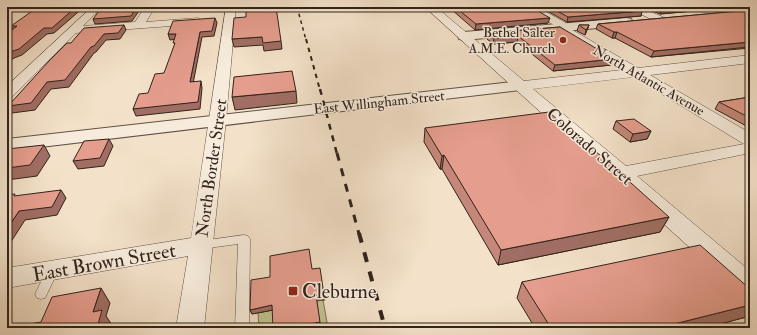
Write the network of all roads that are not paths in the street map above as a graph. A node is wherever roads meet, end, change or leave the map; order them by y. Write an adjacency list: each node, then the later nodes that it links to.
1 (97, 7): 15 (street)
2 (150, 7): 13 (street)
3 (430, 7): 16 (street, Colorado Street)
4 (530, 7): 14 (street, North Atlantic Avenue)
5 (631, 7): 11 (street)
6 (732, 7): 7 (street)
7 (747, 11): 8 (street)
8 (720, 14)
9 (228, 15): 23 (street, North Border Street)
10 (674, 18): 11 (street)
11 (659, 19): 14 (street)
12 (207, 20): 13 (street)
13 (139, 25): 15 (street)
14 (563, 27): 16 (street); 20 (street, North Atlantic Avenue)
15 (73, 30): 22 (street)
16 (464, 36): 21 (street, Colorado Street)
17 (750, 59): 18 (street, East Willingham Street)
18 (730, 61): 19 (street); 20 (street, East Willingham Street)
19 (750, 70)
20 (637, 72): 21 (street, East Willingham Street); 24 (street, North Atlantic Avenue)
21 (522, 86): 23 (street, East Willingham Street); 27 (street, Colorado Street)
22 (7, 94)
23 (218, 120): 25 (street, East Willingham Street); 28 (street, North Border Street)
24 (750, 140)
25 (7, 145)
26 (750, 148): 27 (street)
27 (621, 173): 31 (street, Colorado Street)
28 (201, 245): 29 (street, East Brown Street); 33 (street, North Border Street); 34 (lane)
29 (52, 271): 30 (street, East Brown Street); 32 (lane)
30 (7, 278)
31 (750, 286)
32 (41, 294)
33 (190, 328)
34 (242, 328)

